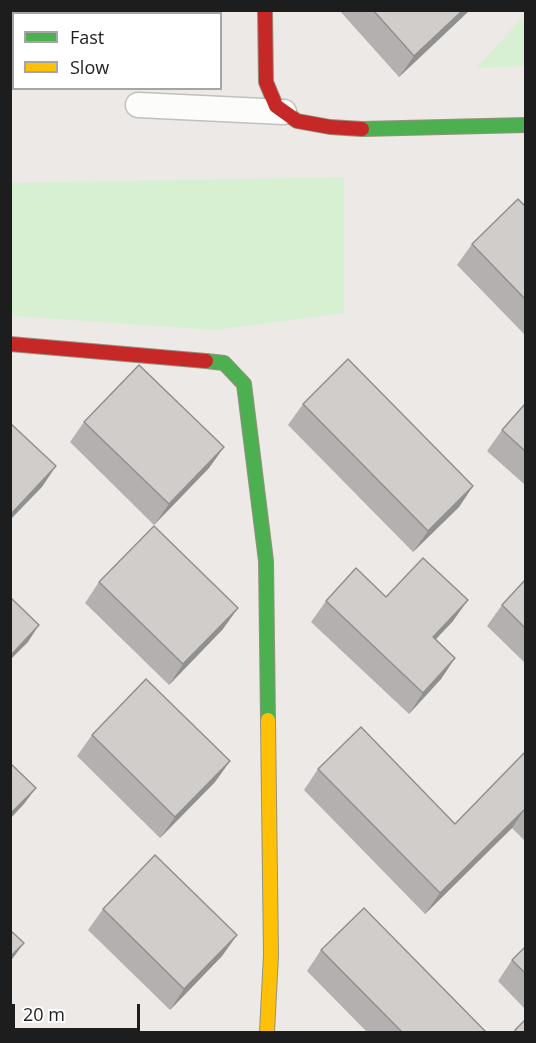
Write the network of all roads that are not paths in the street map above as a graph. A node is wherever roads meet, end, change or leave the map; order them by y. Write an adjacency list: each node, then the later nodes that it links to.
1 (265, 10): 3 (street)
2 (138, 105): 3 (lane)
3 (284, 112): 4 (street)
4 (525, 125)
5 (10, 344): 6 (street)
6 (267, 1032)

